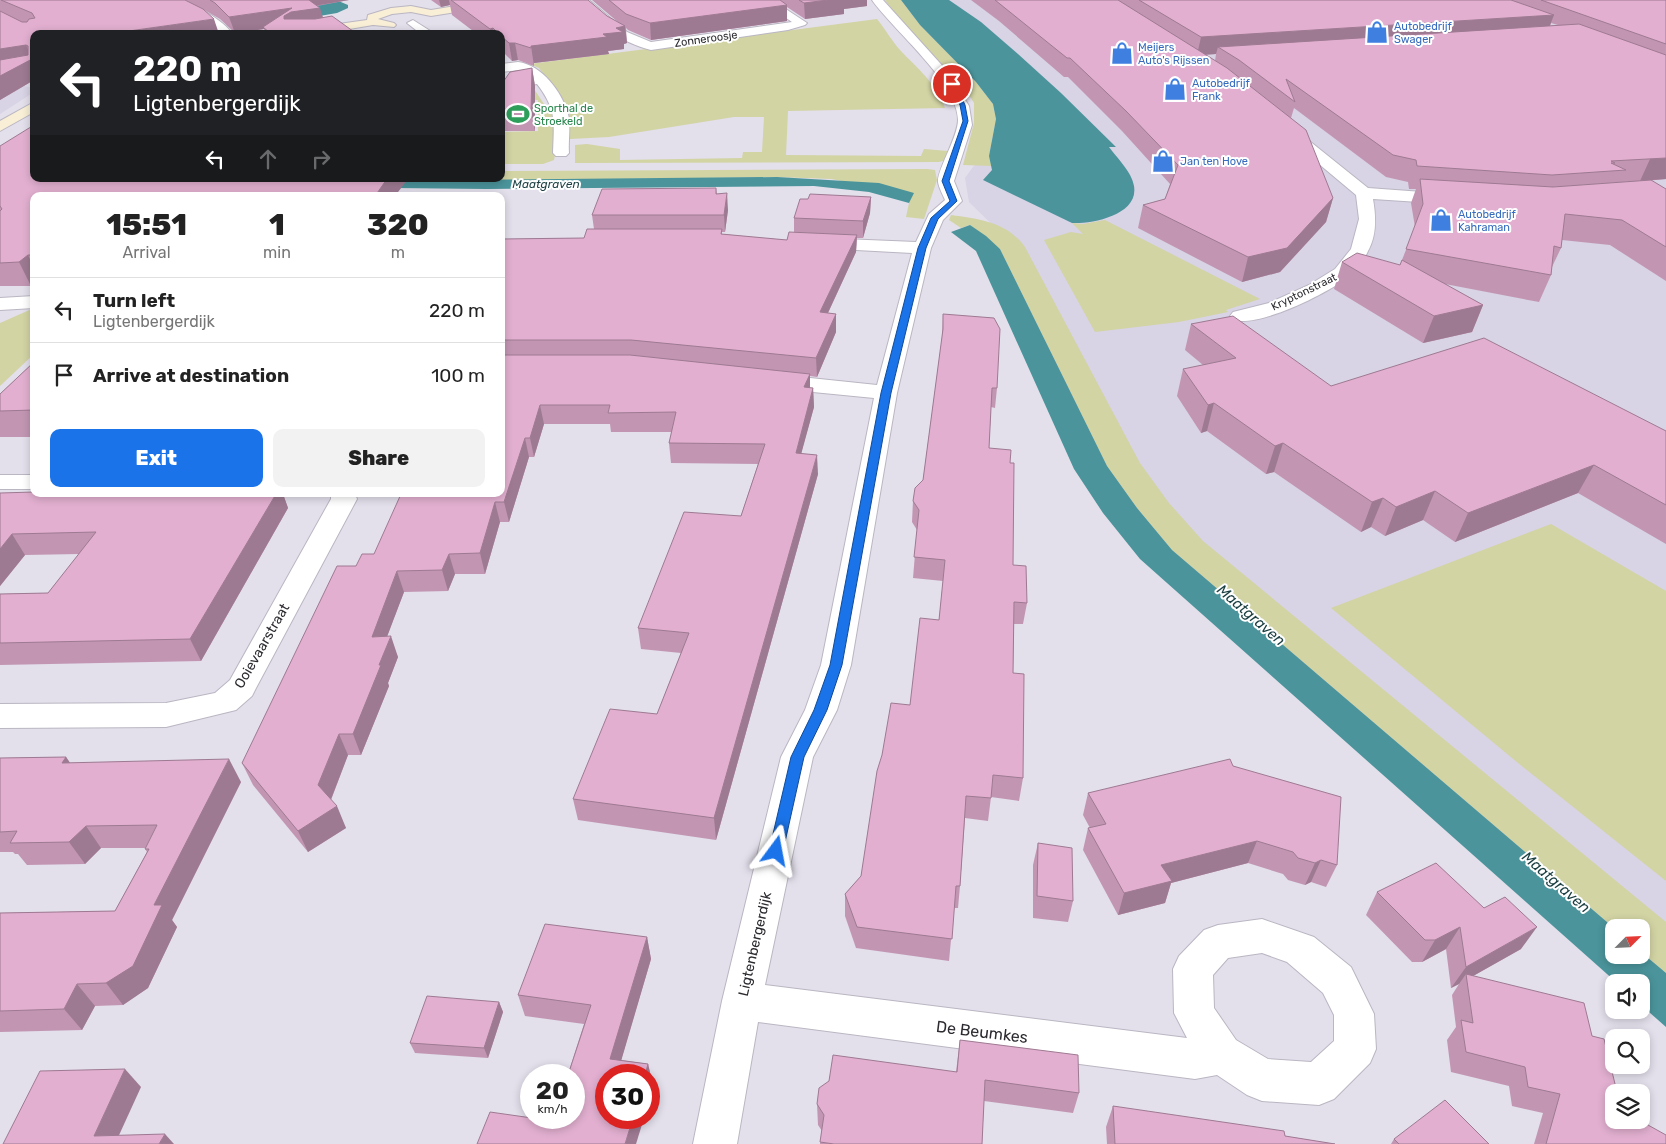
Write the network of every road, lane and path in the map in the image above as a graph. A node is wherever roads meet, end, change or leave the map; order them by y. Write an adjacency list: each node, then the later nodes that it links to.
1 (169, 0): 11 (street)
2 (512, 0): 8 (street)
3 (583, 0): 4 (street, Zonneroosje)
4 (765, 0)
5 (877, 0): 24 (street, Ligtenbergerdijk)
6 (378, 5): 7 (street)
7 (391, 11): 8 (street); 9 (street)
8 (431, 13): 10 (street)
9 (373, 22): 10 (street); 12 (street)
10 (413, 23): 13 (street)
11 (223, 30)
12 (322, 30)
13 (423, 30)
14 (505, 68): 15 (street)
15 (540, 79): 16 (street); 20 (street)
16 (505, 85)
17 (30, 108): 19 (street)
18 (1275, 121): 21 (street)
19 (0, 127)
20 (561, 153)
21 (1364, 193): 22 (street); 27 (street, Kryptonstraat)
22 (1463, 200)
23 (806, 243): 24 (street)
24 (922, 248): 29 (street, Ligtenbergerdijk)
25 (30, 303): 26 (street)
26 (3, 307)
27 (1240, 316)
28 (750, 378): 29 (street)
29 (886, 393): 34 (street, Ligtenbergerdijk)
30 (0, 482): 31 (street)
31 (30, 482)
32 (344, 497): 33 (street, Ooievaarstraat)
33 (0, 716)
34 (742, 1001): 35 (street, De Beumkes); 36 (street, Ligtenbergerdijk)
35 (1221, 1054)
36 (715, 1144)

